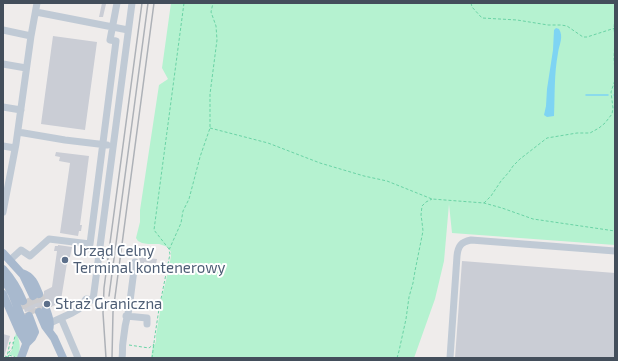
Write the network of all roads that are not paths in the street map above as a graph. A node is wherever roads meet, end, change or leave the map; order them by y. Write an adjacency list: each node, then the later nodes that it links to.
1 (37, 3): 4 (lane)
2 (117, 3): 5 (lane)
3 (132, 3): 7 (lane)
4 (36, 12): 5 (lane); 8 (lane)
5 (113, 27): 7 (lane); 14 (lane)
6 (3, 30): 8 (lane)
7 (128, 30): 15 (lane)
8 (31, 36): 10 (lane)
9 (3, 64): 10 (lane)
10 (26, 68): 12 (lane)
11 (3, 106): 12 (lane)
12 (21, 110): 13 (lane)
13 (18, 132): 14 (lane); 17 (lane)
14 (103, 144): 15 (lane); 21 (lane)
15 (113, 145): 29 (lane)
16 (3, 146): 17 (lane)
17 (15, 148): 18 (lane)
18 (3, 212)
19 (615, 251): 37 (lane)
20 (3, 253): 21 (main road)
21 (10, 260): 24 (main road)
22 (135, 262): 28 (lane)
23 (3, 269): 26 (main road)
24 (21, 272): 27 (main road); 27 (main road)
25 (3, 277): 26 (main road)
26 (9, 289): 27 (main road); 32 (main road)
27 (29, 298)
28 (126, 316): 30 (lane); 36 (lane)
29 (61, 318): 31 (lane); 35 (lane)
30 (146, 324)
31 (49, 327): 32 (main road); 34 (main road)
32 (26, 343): 33 (main road)
33 (21, 358)
34 (63, 358)
35 (78, 358)
36 (122, 358)
37 (450, 358)

